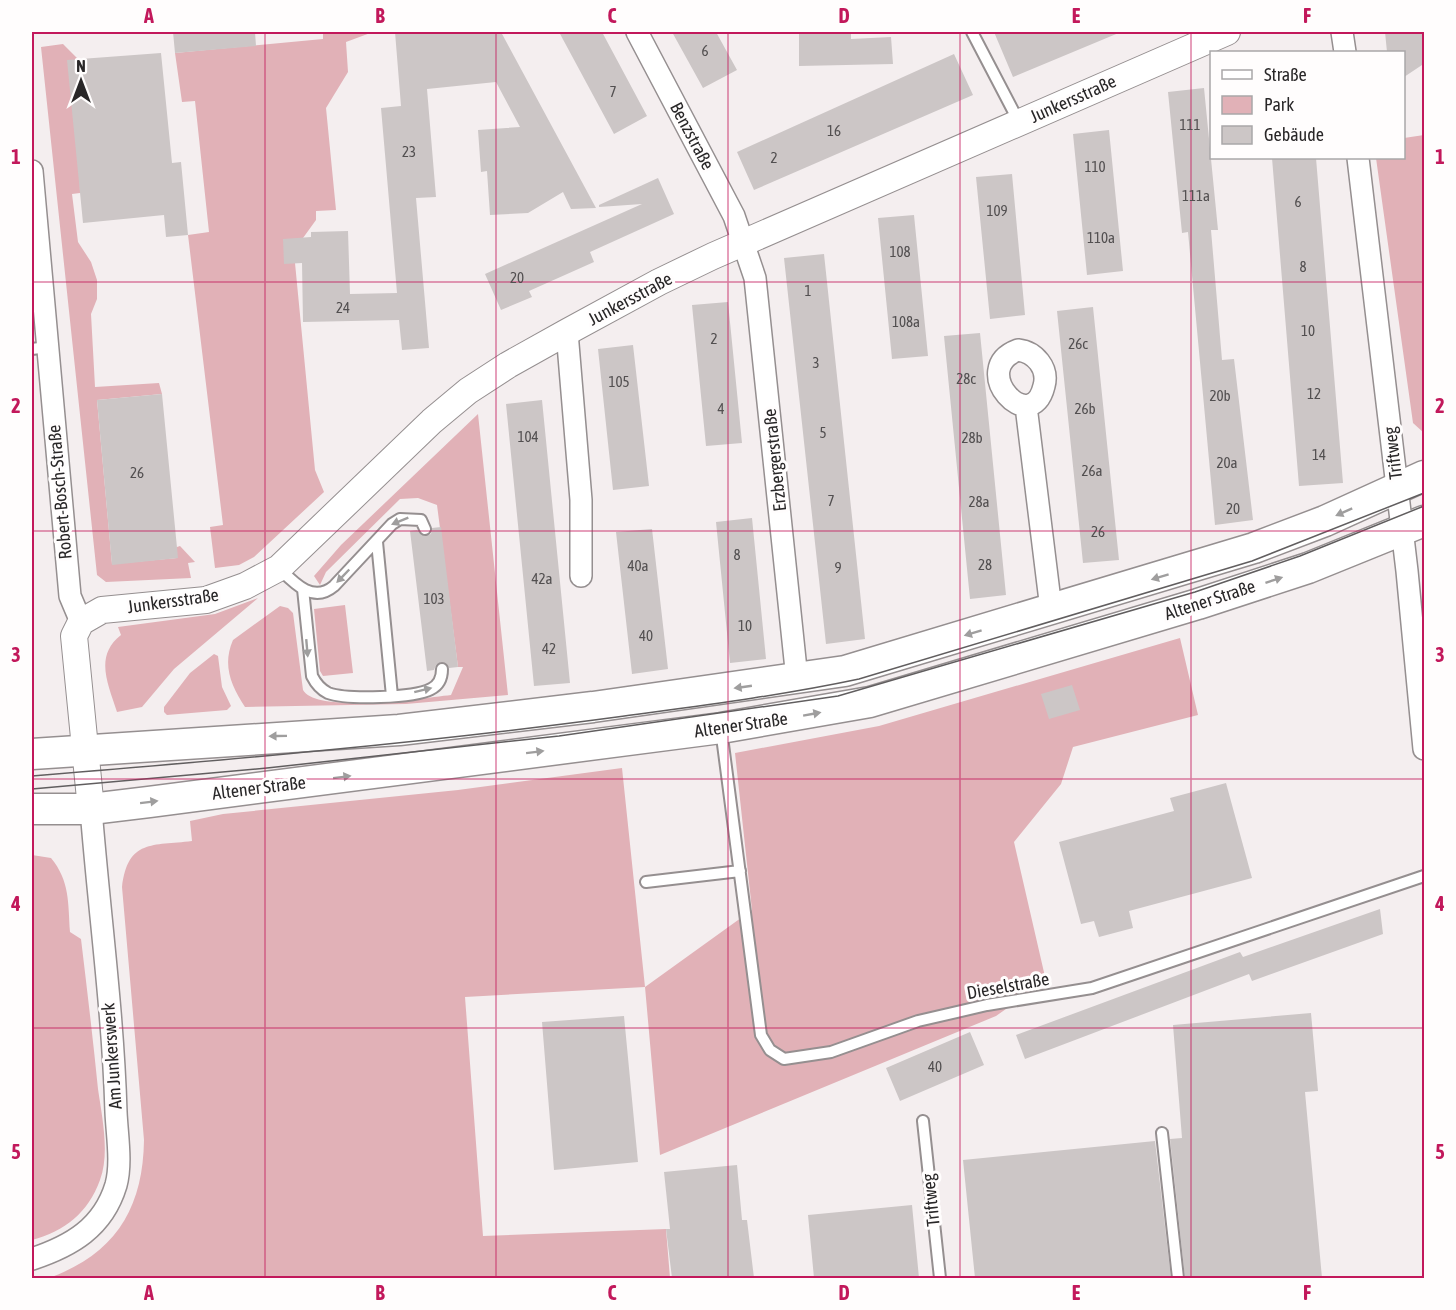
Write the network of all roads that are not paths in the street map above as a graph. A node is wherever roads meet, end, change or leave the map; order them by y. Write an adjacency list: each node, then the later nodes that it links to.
1 (637, 32): 9 (street, Benzstraße)
2 (972, 32): 6 (lane)
3 (1227, 32): 6 (street, Junkersstraße)
4 (1342, 32): 5 (street)
5 (1345, 51)
6 (1019, 122): 9 (street, Junkersstraße)
7 (1358, 159): 14 (street, Triftweg)
8 (32, 171): 11 (street, Robert-Bosch-Straße)
9 (745, 242): 10 (street, Junkersstraße); 24 (street, Erzbergerstraße)
10 (567, 332): 18 (street, Junkersstraße); 19 (street)
11 (39, 348): 22 (street, Robert-Bosch-Straße)
12 (1026, 406): 21 (street)
13 (1425, 476): 14 (main road, Altener Straße)
14 (1397, 489): 15 (street, Triftweg); 21 (main road, Altener Straße, one-way to 21)
15 (1413, 526): 26 (main road, Altener Straße, one-way to 15); 27 (street, Triftweg)
16 (425, 529): 17 (lane, one-way to 17)
17 (376, 542): 20 (lane, one-way to 20); 25 (lane)
18 (279, 568): 20 (lane); 22 (street, Junkersstraße)
19 (581, 576)
20 (303, 590): 25 (lane, one-way to 25)
21 (1051, 609): 24 (main road, Altener Straße, one-way to 24)
22 (81, 622): 28 (street)
23 (442, 669): 25 (lane, one-way to 23)
24 (797, 679): 28 (main road, Altener Straße, one-way to 28)
25 (392, 696)
26 (721, 729): 31 (main road, Altener Straße, one-way to 26); 32 (lane, Dieselstraße)
27 (1425, 749)
28 (86, 750): 29 (main road, Altener Straße); 31 (street)
29 (32, 754)
30 (32, 809): 31 (main road, Altener Straße)
31 (91, 809): 37 (street, Am Junkerswerk)
32 (740, 871): 33 (lane, Dieselstraße); 34 (lane)
33 (1425, 876)
34 (646, 882)
35 (923, 1121): 38 (lane, Triftweg)
36 (1162, 1133): 39 (lane)
37 (32, 1259)
38 (939, 1278)
39 (1178, 1278)

